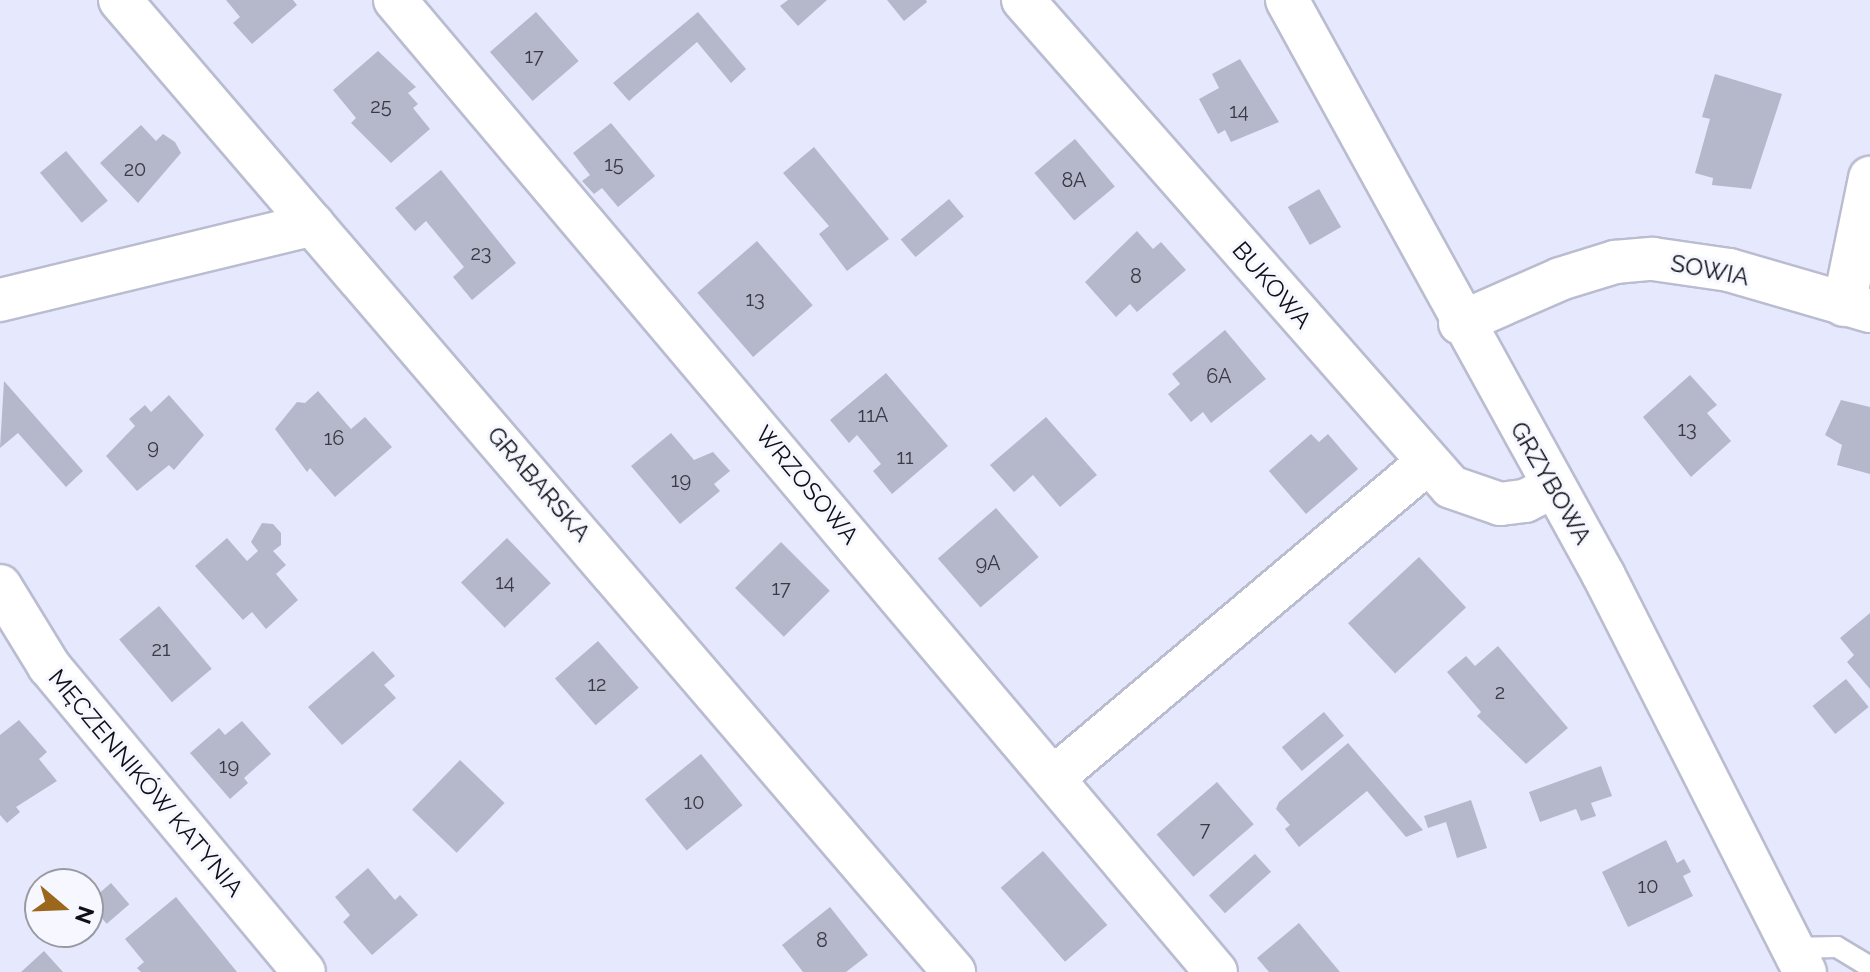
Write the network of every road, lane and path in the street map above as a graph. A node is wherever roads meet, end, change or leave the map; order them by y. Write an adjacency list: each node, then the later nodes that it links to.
1 (120, 0): 6 (street, GRABARSKA)
2 (395, 0): 13 (street, WRZOSOWA)
3 (1023, 0): 10 (street, BUKOWA)
4 (1287, 0): 9 (street, GRZYBOWA)
5 (1870, 178): 8 (street)
6 (313, 224): 7 (street); 17 (street, GRABARSKA)
7 (0, 300)
8 (1857, 308): 9 (street, SOWIA)
9 (1460, 323): 11 (street, GRZYBOWA)
10 (1427, 463): 11 (street, BUKOWA); 13 (street)
11 (1552, 487): 14 (street, GRZYBOWA)
12 (0, 586): 16 (street, MĘCZENNIKÓW KATYNIA)
13 (1053, 778): 18 (street, WRZOSOWA)
14 (1798, 960): 15 (lane)
15 (1870, 967)
16 (304, 972)
17 (954, 972)
18 (1216, 972)

